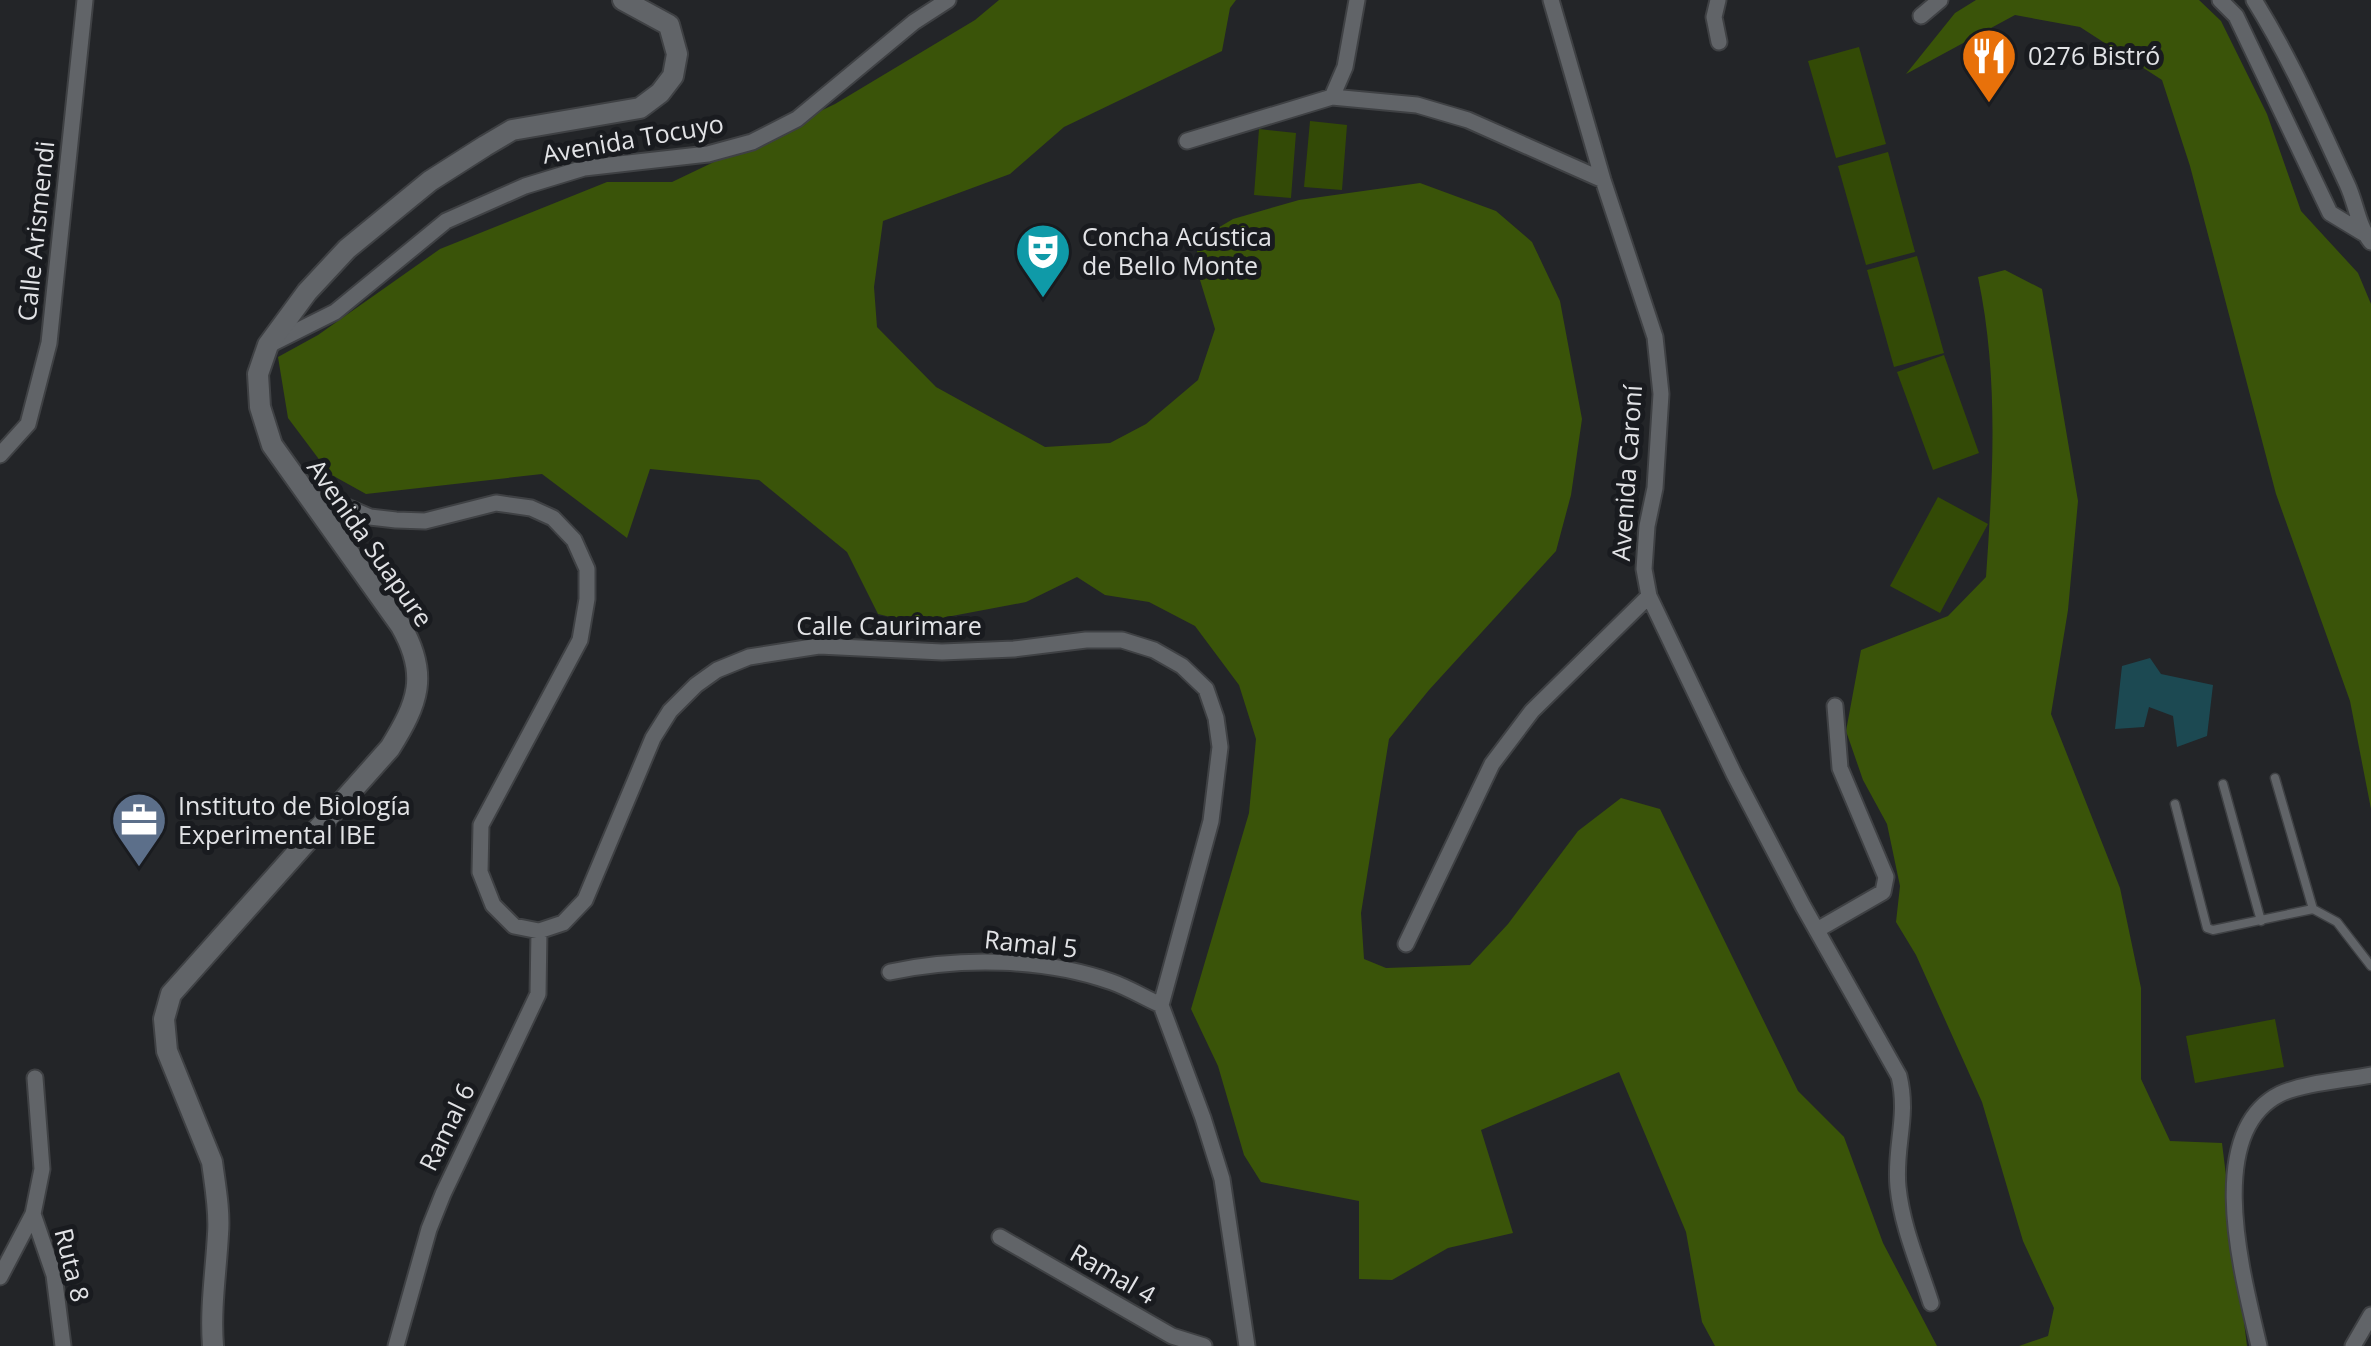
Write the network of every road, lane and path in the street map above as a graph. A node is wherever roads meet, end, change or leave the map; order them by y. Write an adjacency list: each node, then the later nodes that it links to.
1 (85, 0): 17 (street, Calle Arismendi)
2 (623, 0): 16 (street, Avenida Suapure)
3 (948, 0): 16 (street, Avenida Tocuyo)
4 (1357, 0): 12 (street)
5 (1551, 0): 14 (street, Avenida Caroní)
6 (1718, 0): 11 (street)
7 (1940, 0): 10 (street)
8 (2220, 0): 15 (street)
9 (2254, 0): 15 (street)
10 (1921, 16)
11 (1718, 42)
12 (1332, 97): 13 (street); 14 (street)
13 (1187, 140)
14 (1603, 180): 19 (street, Avenida Caroní)
15 (2367, 237)
16 (268, 345): 18 (street, Avenida Suapure)
17 (0, 455)
18 (298, 486): 27 (street); 41 (street, Avenida Suapure)
19 (1649, 596): 26 (street); 28 (street, Avenida Caroní)
20 (1834, 706): 26 (street)
21 (2274, 778): 24 (lane)
22 (2223, 784): 25 (lane)
23 (2175, 804): 25 (lane)
24 (2313, 909): 25 (lane); 29 (lane)
25 (2261, 920)
26 (1817, 930): 37 (street)
27 (539, 932): 31 (street, Calle Caurimare); 42 (street, Ramal 6)
28 (1406, 944)
29 (2371, 966)
30 (890, 972): 31 (street, Ramal 5)
31 (1161, 1005): 44 (street)
32 (2371, 1074): 45 (street)
33 (36, 1078): 34 (street, Ruta 8)
34 (33, 1214): 36 (street); 40 (street, Ruta 8)
35 (1000, 1237): 39 (street, Ramal 4)
36 (0, 1277)
37 (1931, 1302)
38 (2371, 1315): 46 (street)
39 (1171, 1341): 43 (street, Ramal 4)
40 (64, 1346)
41 (213, 1346)
42 (396, 1346)
43 (1204, 1346)
44 (1247, 1346)
45 (2259, 1346)
46 (2353, 1346)

